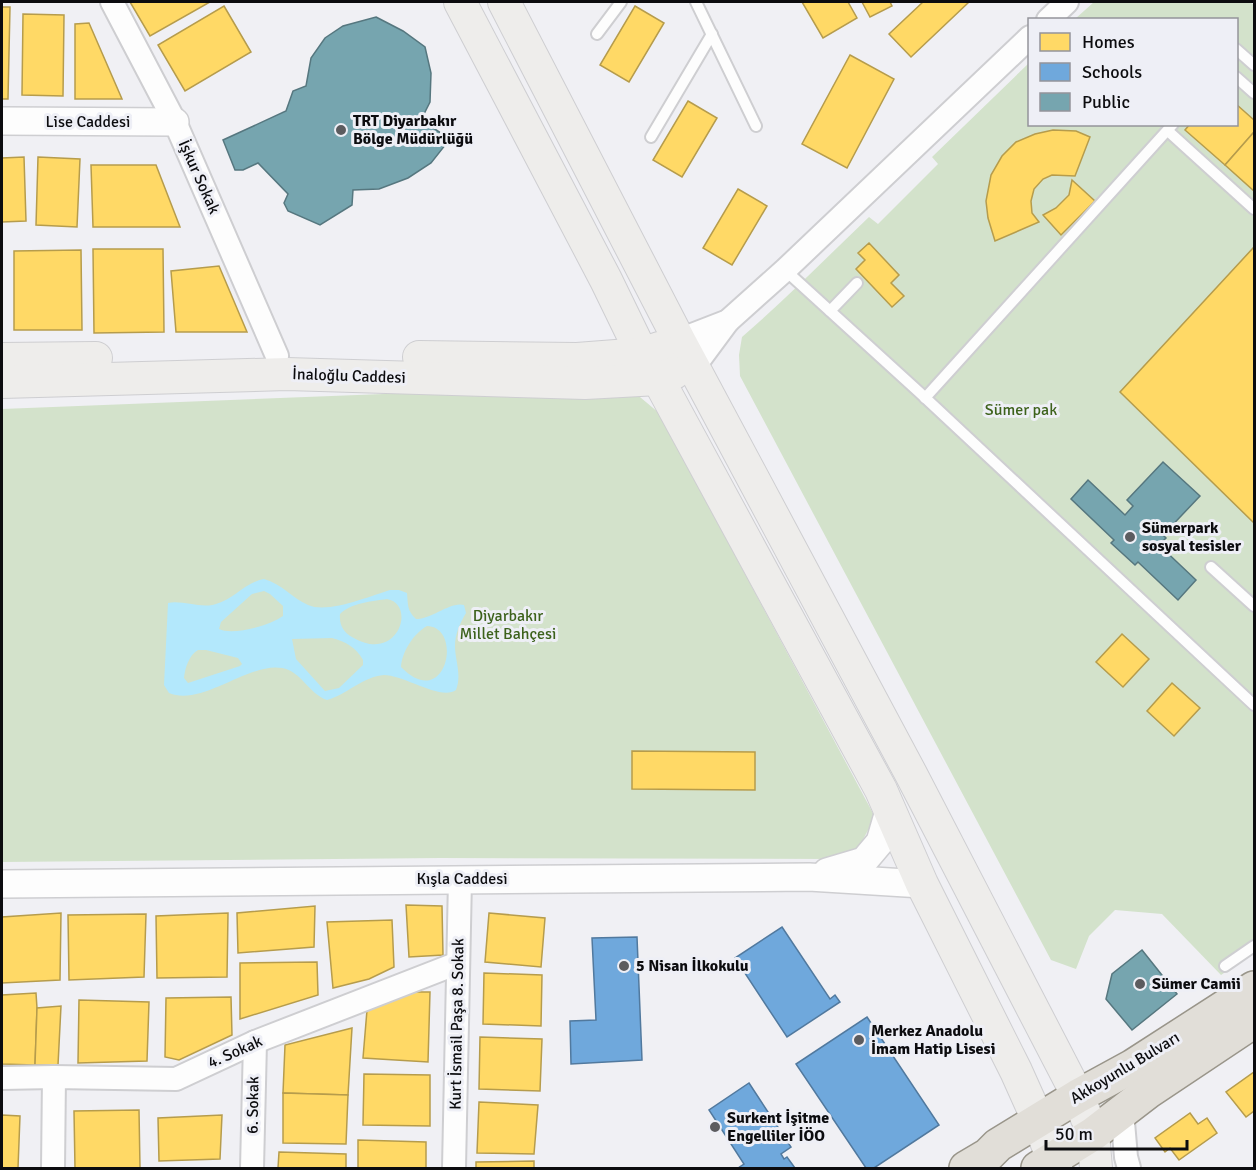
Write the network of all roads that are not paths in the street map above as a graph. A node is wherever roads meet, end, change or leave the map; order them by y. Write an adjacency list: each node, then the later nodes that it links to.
1 (112, 2): 16 (street, İşkur Sokak)
2 (460, 2): 28 (main road)
3 (504, 2): 25 (main road)
4 (621, 2): 8 (lane)
5 (696, 2): 9 (lane)
6 (1067, 2): 7 (street)
7 (1050, 18)
8 (597, 34)
9 (712, 34): 17 (lane); 19 (lane)
10 (1028, 38): 21 (street)
11 (1238, 51): 12 (lane)
12 (1254, 65)
13 (1238, 79): 14 (lane)
14 (1254, 93)
15 (2, 122): 16 (street, Lise Caddesi)
16 (175, 122): 26 (street, İşkur Sokak)
17 (756, 126)
18 (1170, 128): 20 (lane); 31 (lane)
19 (651, 137)
20 (1254, 209)
21 (785, 270): 23 (lane); 24 (street)
22 (857, 283): 23 (lane)
23 (830, 311): 31 (lane)
24 (728, 321): 25 (street); 29 (street)
25 (679, 340): 28 (main road, İnaloğlu Caddesi); 29 (main road)
26 (277, 356): 27 (main road, İnaloğlu Caddesi); 28 (main road, İnaloğlu Caddesi)
27 (2, 359)
28 (650, 367): 29 (main road, İnaloğlu Caddesi); 30 (main road, İnaloğlu Caddesi); 35 (main road)
29 (694, 367): 48 (main road)
30 (2, 382)
31 (925, 398): 34 (lane)
32 (1211, 567): 33 (lane)
33 (1254, 606)
34 (1254, 705)
35 (889, 812): 36 (street); 39 (main road)
36 (809, 877): 37 (street, Kışla Caddesi); 39 (street, Kışla Caddesi)
37 (460, 879): 38 (street, Kışla Caddesi); 41 (street, Kurt İsmail Paşa 8. Sokak)
38 (2, 884)
39 (922, 884): 50 (main road)
40 (1254, 946): 42 (lane)
41 (458, 963): 45 (street, 4. Sokak); 55 (street, Kurt İsmail Paşa 8. Sokak)
42 (1225, 966)
43 (1254, 988): 48 (main road, Akkoyunlu Bulvarı)
44 (1254, 1021): 49 (main road, Akkoyunlu Bulvarı)
45 (255, 1042): 46 (street, 4. Sokak); 54 (street, 6. Sokak)
46 (54, 1077): 47 (street, 4. Sokak); 53 (street)
47 (2, 1078)
48 (1078, 1096): 50 (main road, Akkoyunlu Bulvarı); 51 (main road)
49 (1122, 1111): 51 (main road, Akkoyunlu Bulvarı); 58 (street)
50 (1038, 1120): 52 (main road); 56 (main road, Akkoyunlu Bulvarı)
51 (1093, 1134): 52 (main road, Akkoyunlu Bulvarı); 57 (main road)
52 (1049, 1165)
53 (53, 1168)
54 (252, 1168)
55 (454, 1168)
56 (966, 1168)
57 (1096, 1168)
58 (1129, 1168)

